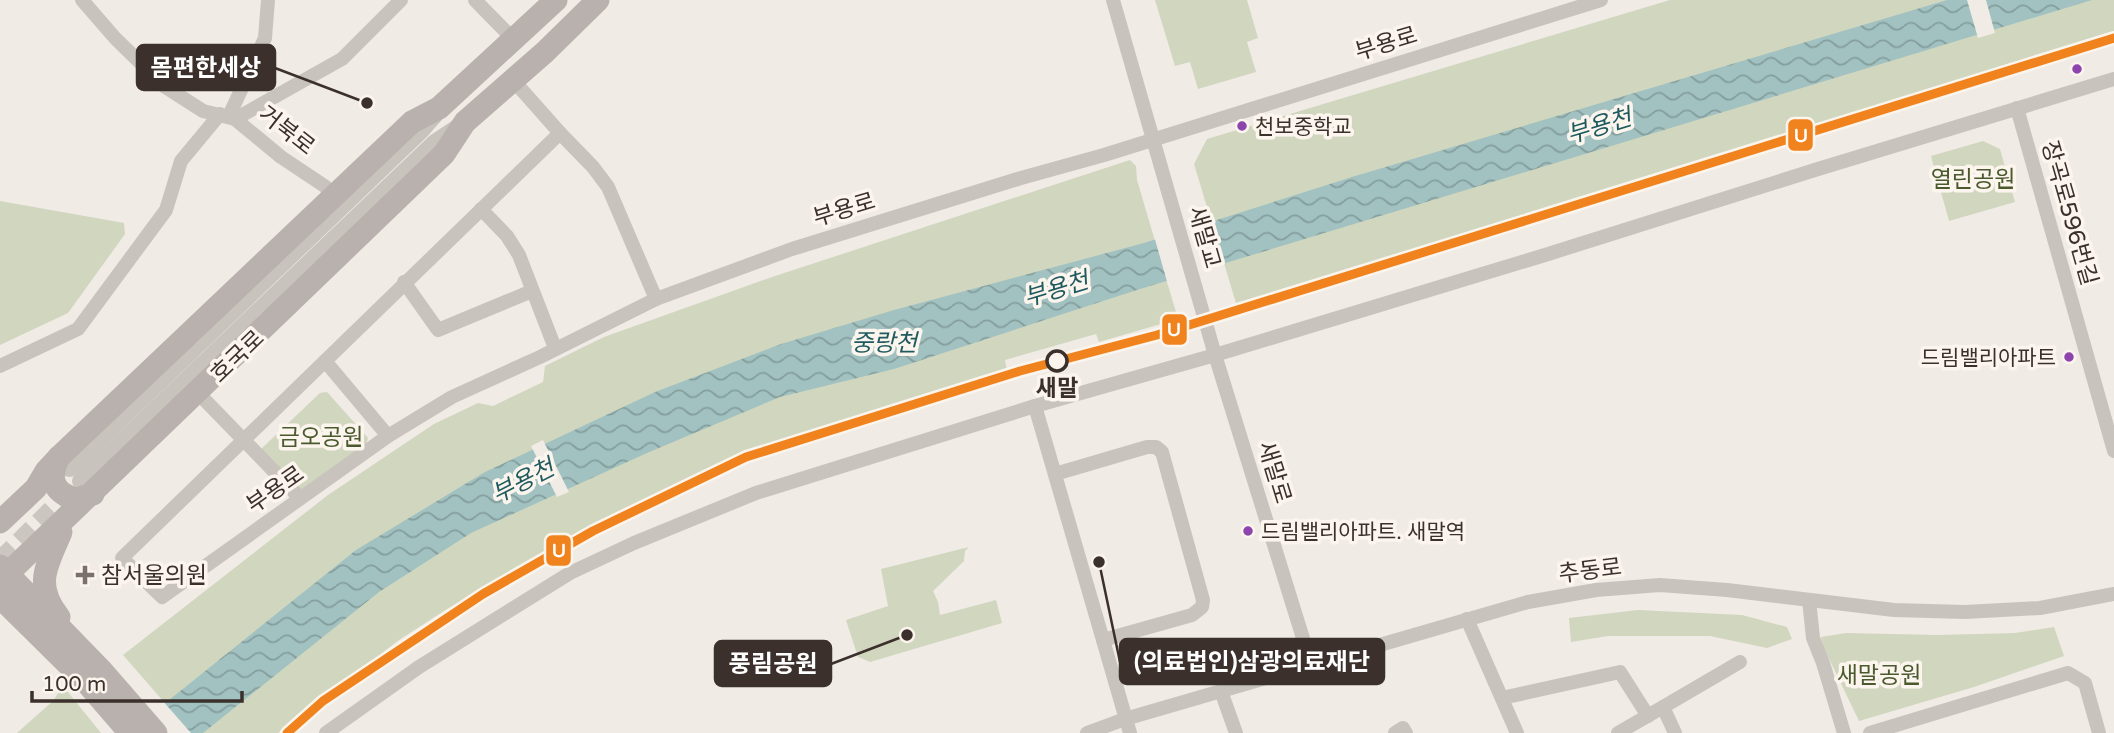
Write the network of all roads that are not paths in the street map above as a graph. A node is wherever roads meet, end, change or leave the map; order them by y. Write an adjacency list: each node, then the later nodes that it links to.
1 (82, 0): 14 (street, 거북로)
2 (268, 0): 14 (street)
3 (401, 0): 14 (street)
4 (475, 0): 9 (street)
5 (556, 0): 9 (main road, 호국로)
6 (598, 0): 11 (main road, 호국로)
7 (1113, 0): 17 (street)
8 (1601, 0): 17 (street, 부용로)
9 (514, 40): 12 (main road, 호국로)
10 (2114, 79): 13 (street)
11 (513, 80): 15 (main road, 호국로); 16 (street)
12 (439, 108): 18 (main road, 호국로); 33 (street, 호국로)
13 (2017, 108): 25 (street); 32 (street, 장곡로596번길)
14 (228, 116): 18 (street, 거북로); 27 (street)
15 (465, 122): 28 (main road, 호국로); 33 (street, 호국로)
16 (560, 133): 19 (street); 22 (street)
17 (1154, 138): 22 (street, 부용로); 23 (street, 새말교)
18 (331, 197): 33 (main road, 호국로)
19 (481, 209): 20 (street); 21 (street)
20 (404, 282): 21 (street); 26 (street)
21 (532, 291): 24 (street)
22 (656, 299): 24 (street, 부용로)
23 (1209, 333): 25 (street, 새말로)
24 (555, 348): 30 (street, 부용로)
25 (1215, 355): 29 (street); 47 (street, 새말로)
26 (325, 361): 30 (street); 31 (street)
27 (0, 366)
28 (198, 393): 31 (street); 33 (main road, 호국로)
29 (1035, 406): 34 (street); 57 (street)
30 (388, 436): 35 (street, 부용로)
31 (243, 440): 35 (street); 35 (street, 부용로)
32 (2113, 441)
33 (70, 474): 36 (main road); 37 (main road, 호국로); 38 (main road, 호국로)
34 (1055, 474): 44 (street); 44 (street)
35 (299, 497)
36 (0, 498)
37 (66, 520): 39 (main road, 호국로); 45 (main road)
38 (0, 522)
39 (3, 574): 45 (main road)
40 (2114, 594): 42 (street, 추동로)
41 (0, 597): 48 (main road)
42 (1809, 600): 43 (street, 추동로); 65 (street)
43 (1467, 619): 47 (street, 추동로); 50 (street)
44 (1103, 640): 53 (street)
45 (82, 651): 48 (main road)
46 (1740, 662): 51 (street)
47 (1311, 664): 49 (street, 추동로)
48 (94, 677): 55 (main road); 56 (main road)
49 (1221, 691): 53 (street, 추동로); 59 (street)
50 (1502, 698): 52 (street); 62 (street)
51 (1663, 707): 52 (street); 64 (street)
52 (1648, 716): 63 (street)
53 (1127, 726): 58 (street, 추동로)
54 (1901, 729): 66 (street); 67 (street)
55 (130, 733)
56 (156, 733)
57 (326, 733)
58 (1087, 733)
59 (1236, 733)
60 (1395, 733): 61 (street)
61 (1406, 733)
62 (1517, 733)
63 (1618, 733)
64 (1675, 733)
65 (1844, 733)
66 (1870, 733)
67 (2099, 733)

